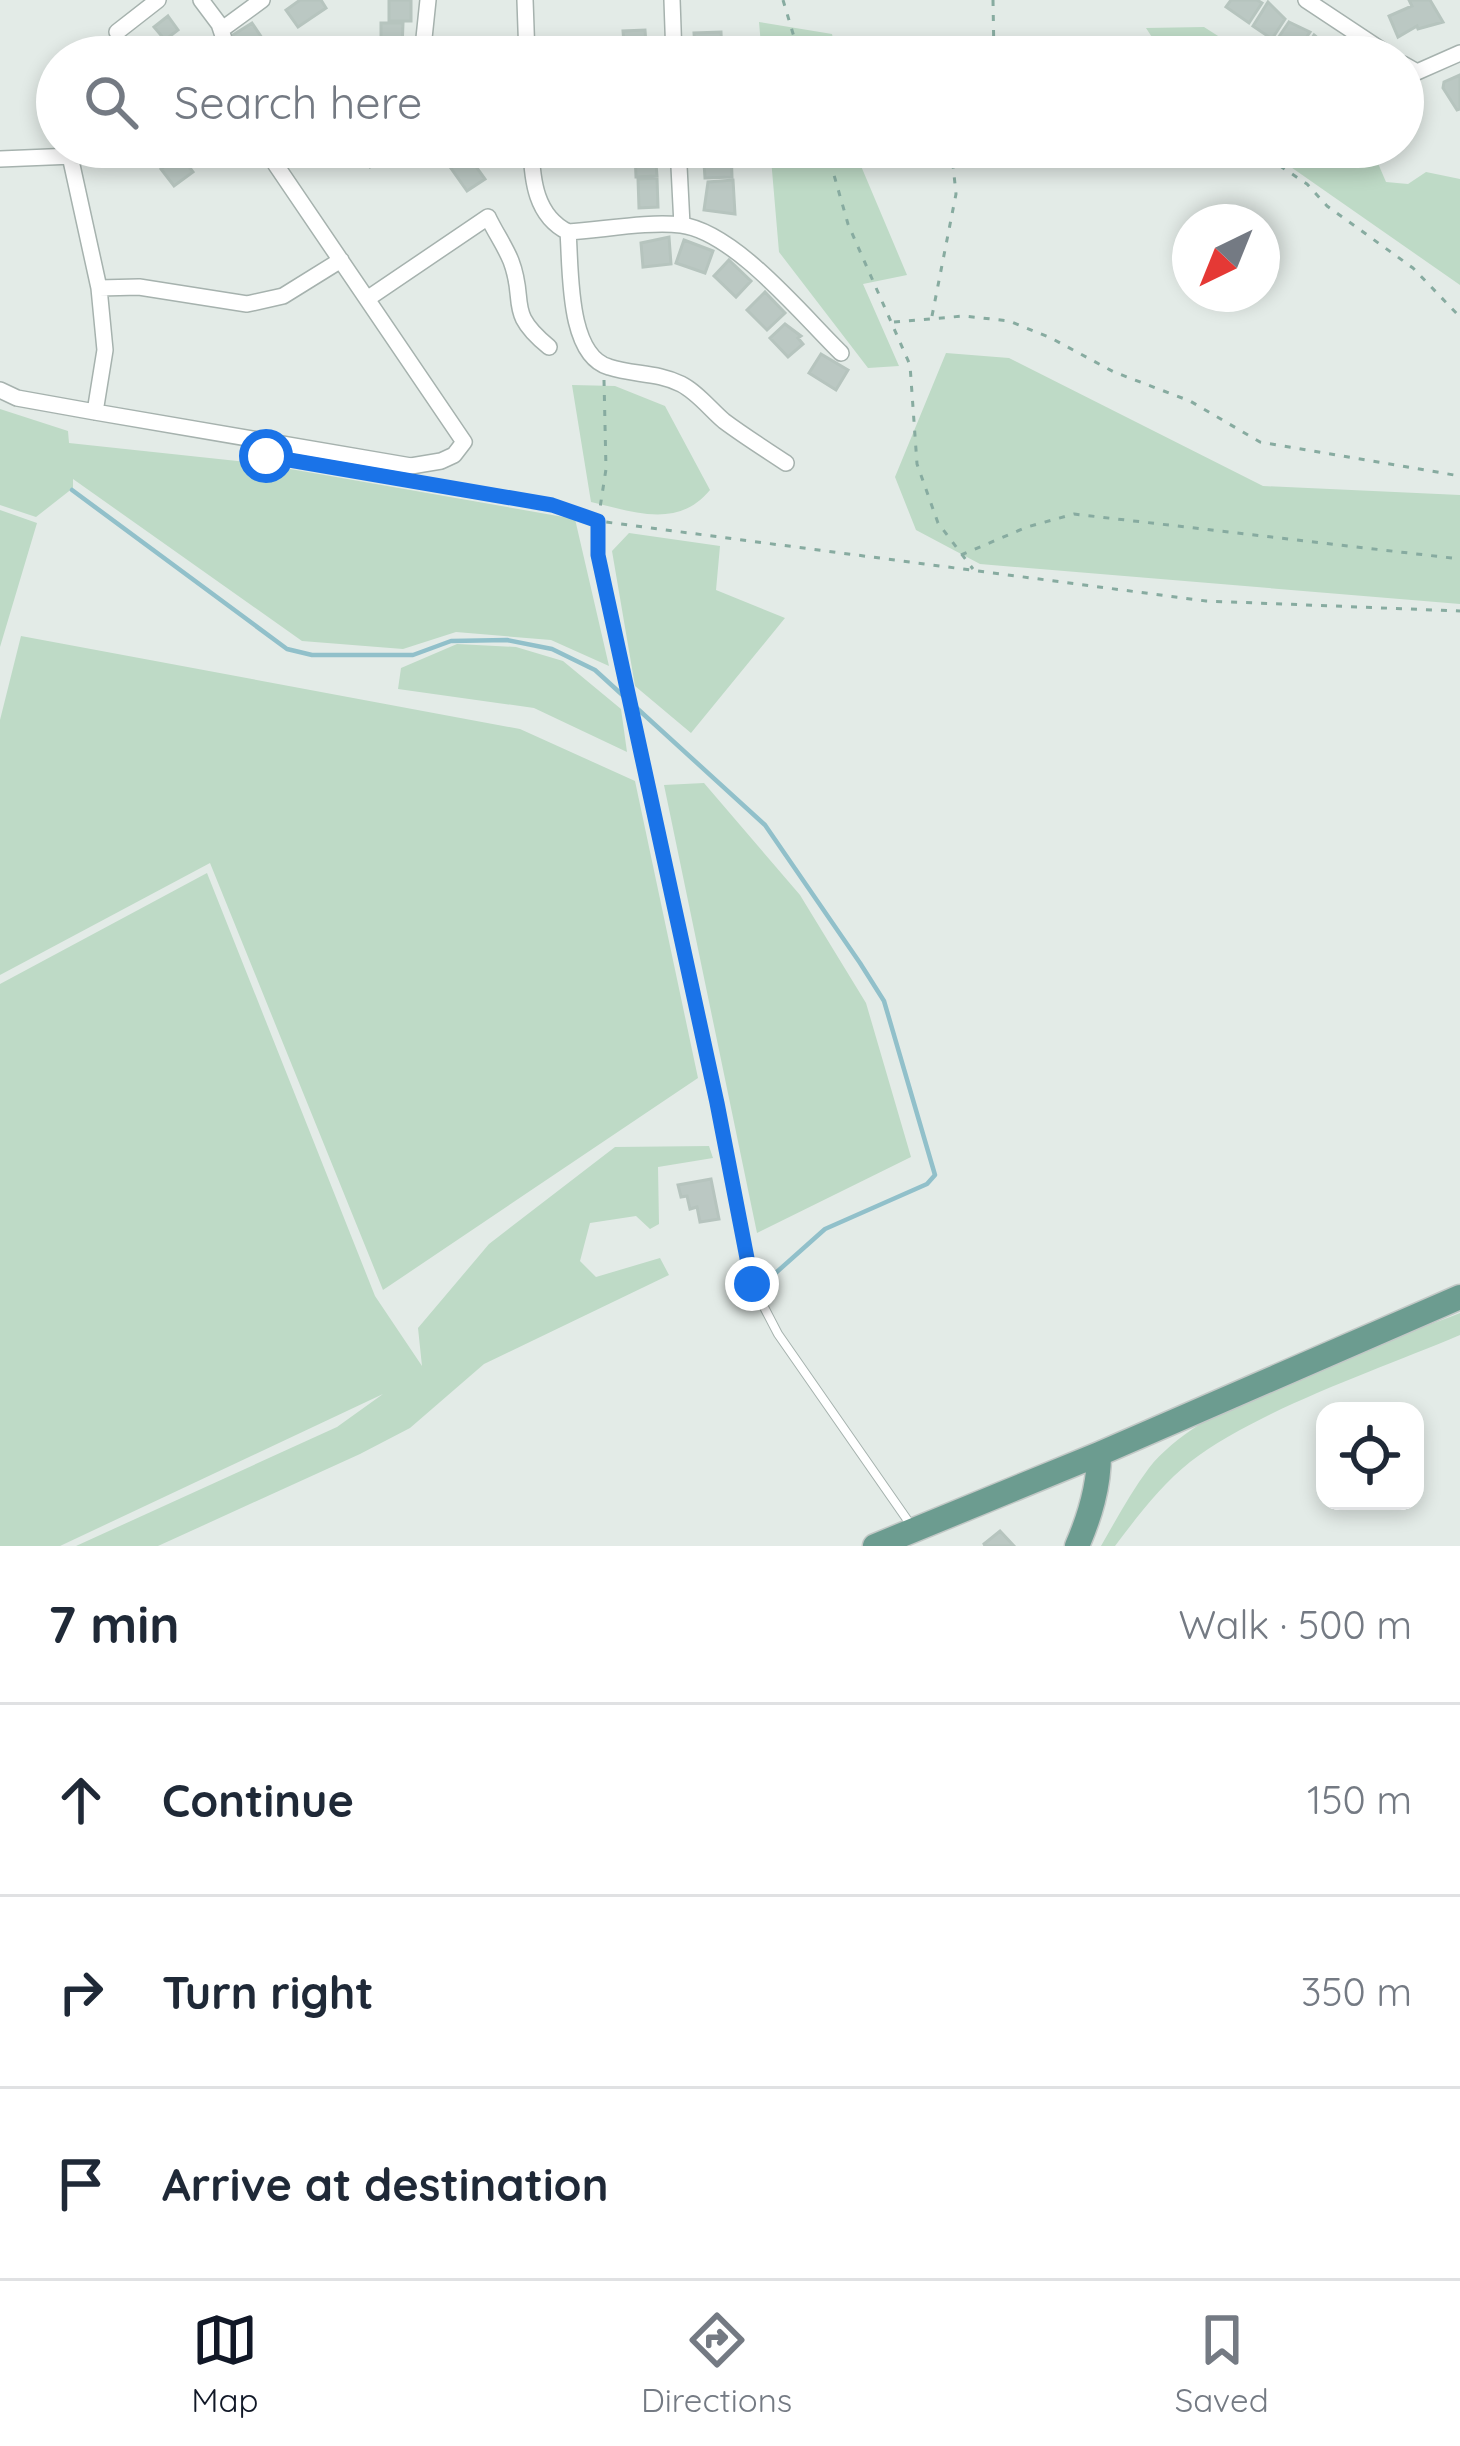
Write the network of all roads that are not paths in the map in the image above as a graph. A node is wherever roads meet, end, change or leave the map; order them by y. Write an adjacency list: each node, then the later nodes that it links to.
1 (158, 0): 9 (street)
2 (201, 0): 8 (street)
3 (262, 0): 8 (street)
4 (428, 0): 11 (street)
5 (525, 0): 12 (street)
6 (671, 0): 13 (street)
7 (1306, 0): 14 (street)
8 (221, 30): 10 (street)
9 (117, 32)
10 (223, 36)
11 (424, 36)
12 (526, 36)
13 (673, 36)
14 (1360, 36)
15 (1460, 53): 16 (street)
16 (1424, 69)
17 (36, 157): 18 (street)
18 (0, 159)
19 (73, 168): 26 (street)
20 (279, 168): 25 (street)
21 (534, 168): 24 (street)
22 (679, 168): 23 (street)
23 (682, 225): 24 (street); 29 (street)
24 (568, 232): 32 (street)
25 (341, 260): 26 (street); 27 (street)
26 (99, 288): 31 (street)
27 (367, 298): 28 (street); 31 (street)
28 (549, 347)
29 (841, 353)
30 (0, 390): 31 (street)
31 (95, 412)
32 (786, 464)
33 (717, 1103): 36 (lane)
34 (1460, 1297): 35 (main road)
35 (1099, 1454): 36 (main road); 38 (main road)
36 (914, 1529): 37 (main road)
37 (875, 1546)
38 (1077, 1546)

